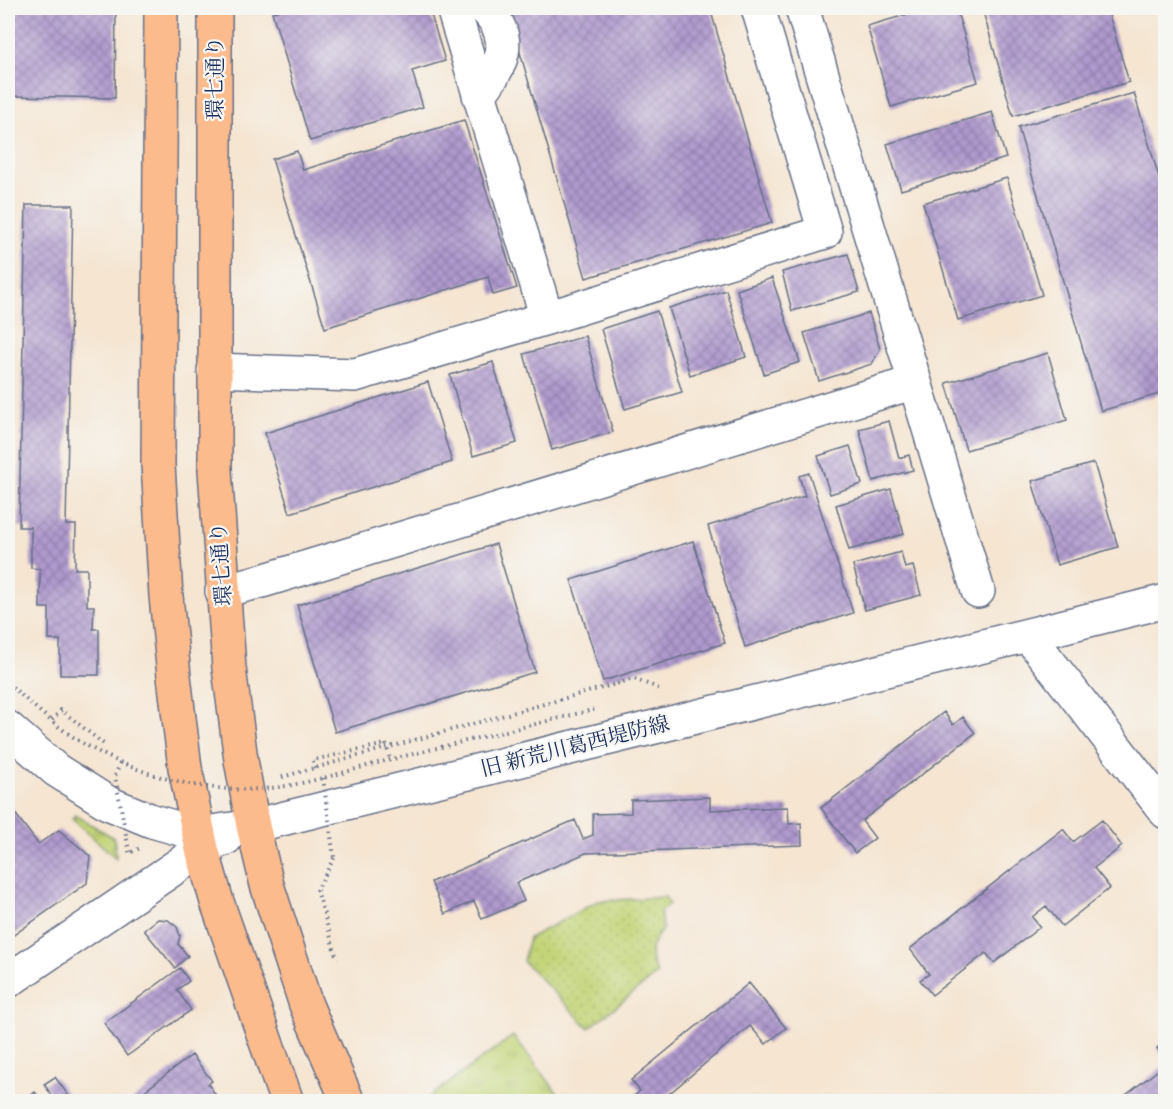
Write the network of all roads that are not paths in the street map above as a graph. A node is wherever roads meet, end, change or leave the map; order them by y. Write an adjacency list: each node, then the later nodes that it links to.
1 (161, 8): 18 (main road)
2 (215, 8): 9 (main road, 環七通り)
3 (453, 8): 7 (street)
4 (485, 8): 7 (street)
5 (758, 8): 8 (street)
6 (802, 8): 10 (street)
7 (479, 95): 8 (street)
8 (547, 318): 9 (street)
9 (214, 370): 11 (main road, 環七通り)
10 (915, 382): 11 (street); 12 (street)
11 (222, 591): 17 (main road, 環七通り)
12 (978, 591)
13 (1166, 601): 14 (street, 旧 新荒川葛西堤防線)
14 (1028, 635): 16 (street); 17 (street, 旧 新荒川葛西堤防線)
15 (8, 728): 18 (street, 旧 新荒川葛西堤防線)
16 (1166, 812)
17 (253, 826): 18 (street, 旧 新荒川葛西堤防線); 21 (main road, 環七通り)
18 (200, 841): 19 (street); 20 (main road)
19 (8, 981)
20 (287, 1101)
21 (348, 1101)

